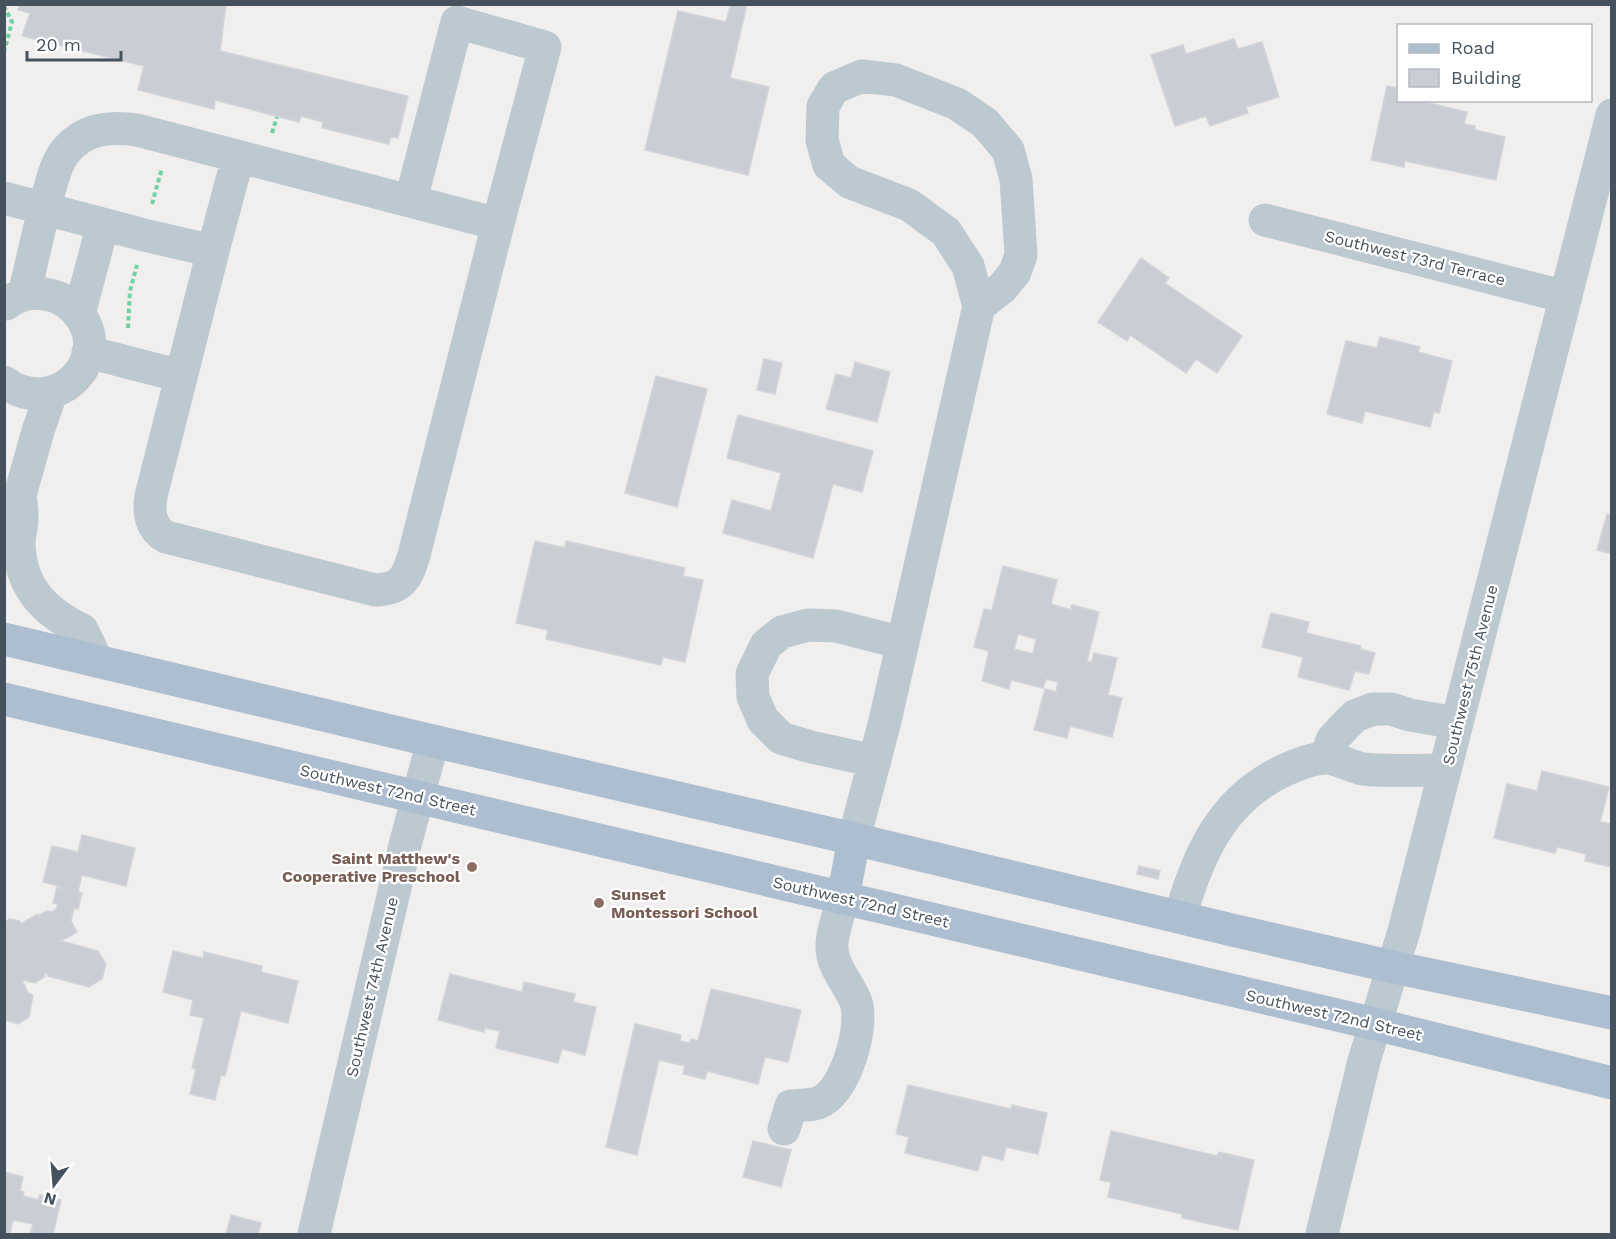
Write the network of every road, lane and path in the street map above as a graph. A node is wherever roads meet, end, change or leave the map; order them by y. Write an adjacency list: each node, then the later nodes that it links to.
1 (5, 5): 2 (path)
2 (4, 52)
3 (1611, 115): 15 (street, Southwest 75th Avenue)
4 (238, 157): 7 (street); 8 (street); 13 (street)
5 (164, 159): 9 (path)
6 (4, 198): 8 (street)
7 (411, 200): 12 (street); 12 (street)
8 (45, 207): 11 (street); 16 (street)
9 (151, 208)
10 (1264, 220): 15 (street, Southwest 73rd Terrace)
11 (103, 224): 13 (street); 18 (street)
12 (498, 224): 21 (street)
13 (213, 250): 21 (street)
14 (139, 255): 19 (path)
15 (1566, 297): 30 (street, Southwest 75th Avenue)
16 (14, 300): 18 (street)
17 (979, 306): 17 (street); 27 (street)
18 (79, 314): 20 (street)
19 (128, 333)
20 (88, 352): 21 (street); 23 (street)
21 (182, 376)
22 (4, 382): 23 (street)
23 (51, 393): 24 (street)
24 (20, 495): 25 (street); 28 (street)
25 (4, 525)
26 (4, 639): 28 (main road)
27 (903, 643): 33 (street); 33 (street)
28 (97, 661): 31 (main road)
29 (4, 699): 35 (main road, Southwest 72nd Street)
30 (1457, 723): 32 (street); 34 (street, Southwest 75th Avenue)
31 (433, 741): 35 (street, Southwest 74th Avenue); 36 (main road)
32 (1326, 757): 34 (street); 38 (street)
33 (875, 761): 36 (street)
34 (1445, 770): 39 (street, Southwest 75th Avenue)
35 (418, 797): 37 (main road, Southwest 72nd Street); 44 (street, Southwest 74th Avenue)
36 (854, 839): 37 (main road); 38 (main road)
37 (843, 898): 41 (main road, Southwest 72nd Street); 43 (street)
38 (1180, 917): 39 (main road)
39 (1393, 967): 40 (main road); 41 (street, Southwest 75th Avenue)
40 (1611, 1013)
41 (1375, 1024): 42 (main road, Southwest 72nd Street); 45 (street, Southwest 75th Avenue)
42 (1611, 1083)
43 (784, 1129)
44 (314, 1234)
45 (1322, 1234)

